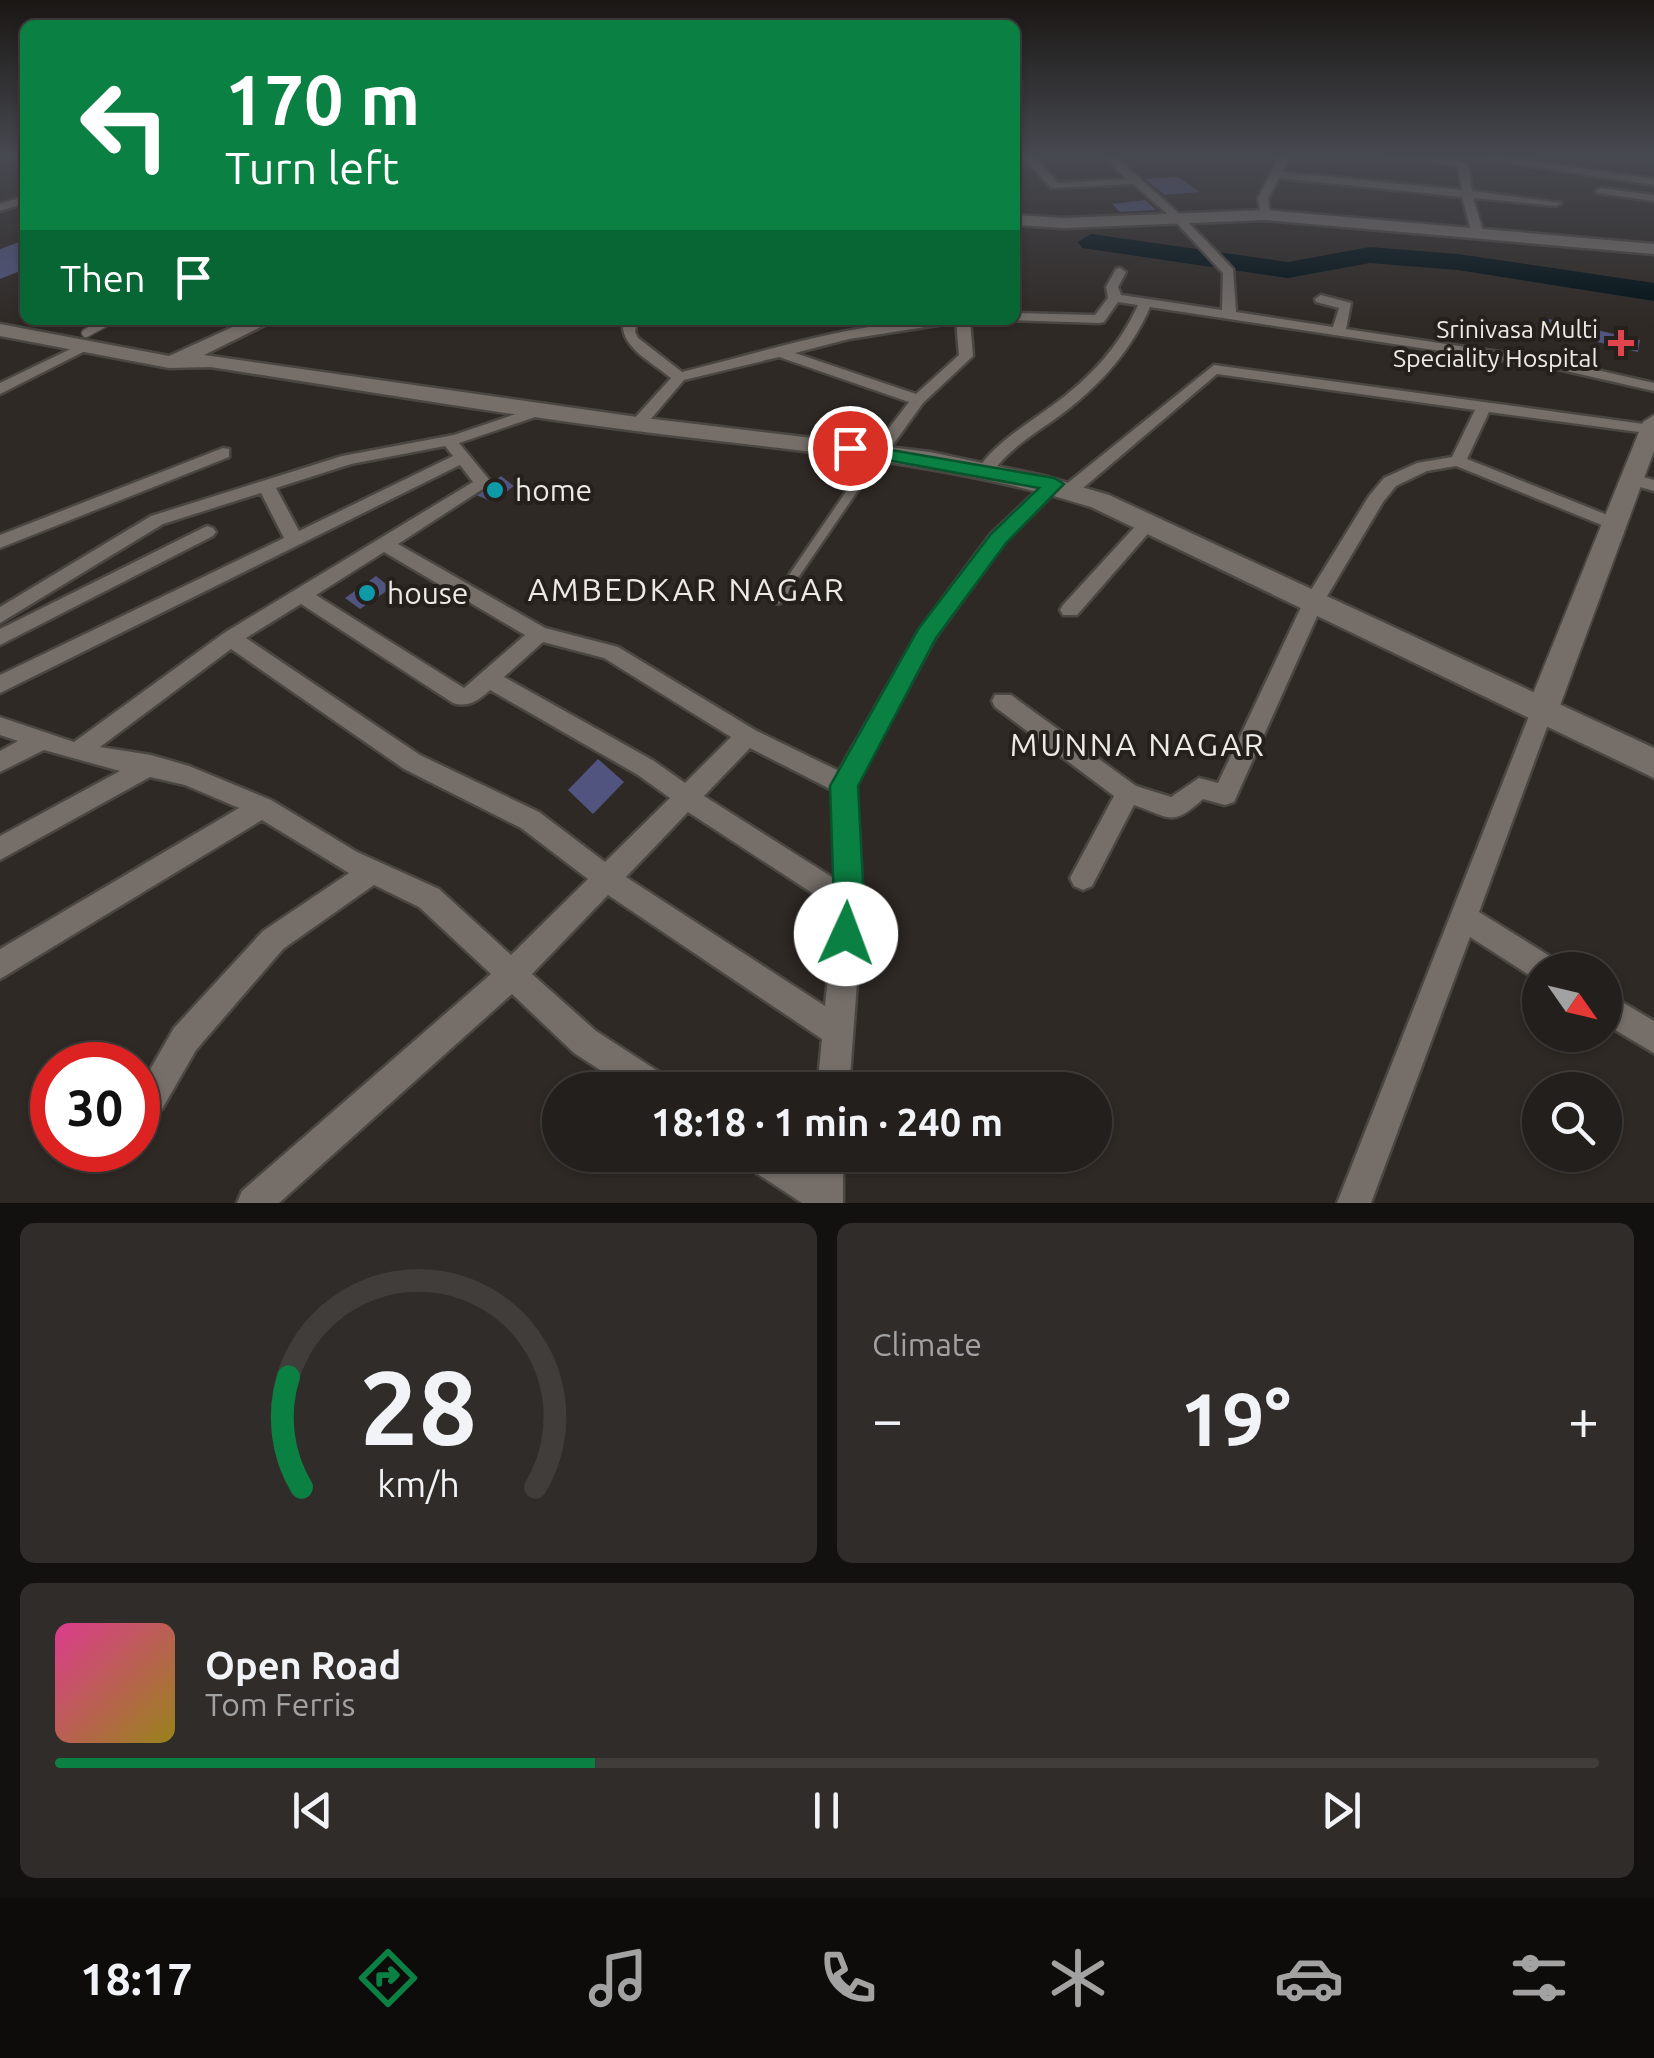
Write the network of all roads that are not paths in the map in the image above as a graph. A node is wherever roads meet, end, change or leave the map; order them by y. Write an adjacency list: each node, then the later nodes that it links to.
1 (1171, 212): 5 (street)
2 (1270, 212): 4 (street)
3 (1472, 212): 8 (street)
4 (1273, 220): 5 (main road); 8 (main road); 9 (main road)
5 (1182, 222): 6 (main road); 7 (main road); 14 (street)
6 (1020, 223)
7 (1020, 223)
8 (1478, 234): 9 (main road)
9 (1654, 251)
10 (1120, 272): 11 (street)
11 (1115, 298): 13 (street); 15 (street)
12 (1321, 299): 24 (street)
13 (1146, 302): 14 (street); 41 (street)
14 (1229, 314): 24 (street)
15 (1020, 317)
16 (42, 325): 25 (main road)
17 (104, 325): 25 (lane)
18 (236, 325): 27 (main road)
19 (254, 325): 27 (main road)
20 (629, 325): 28 (street)
21 (910, 325): 26 (street)
22 (963, 325): 31 (street)
23 (0, 330): 25 (main road)
24 (1339, 331): 29 (street)
25 (87, 339): 27 (main road); 30 (street)
26 (780, 352): 28 (street); 31 (street)
27 (178, 357): 33 (main road)
28 (679, 377): 34 (street)
29 (1654, 387)
30 (0, 388)
31 (918, 400): 38 (street)
32 (1486, 405): 35 (street); 40 (street); 44 (street)
33 (545, 409): 34 (main road); 36 (street)
34 (638, 424): 38 (main road)
35 (1653, 426): 42 (street)
36 (448, 440): 39 (street); 43 (street)
37 (223, 453): 49 (street)
38 (878, 453): 41 (main road); 52 (lane)
39 (462, 458): 48 (street); 50 (street)
40 (1458, 461): 46 (street); 53 (street)
41 (985, 470): 44 (main road)
42 (1643, 482): 46 (street)
43 (266, 484): 48 (street); 55 (street)
44 (1062, 487): 45 (main road); 70 (street)
45 (1148, 524): 53 (main road); 54 (street)
46 (1614, 524): 62 (street)
47 (208, 532): 57 (street)
48 (295, 540): 60 (street)
49 (0, 542)
50 (386, 545): 51 (street); 56 (street)
51 (300, 594): 58 (street); 59 (street)
52 (778, 599)
53 (1313, 603): 62 (main road); 71 (street)
54 (1070, 610)
55 (0, 616)
56 (539, 634): 59 (street); 64 (street)
57 (0, 638)
58 (231, 638): 66 (street); 77 (street)
59 (488, 678): 72 (street)
60 (0, 684)
61 (1003, 701): 71 (street)
62 (1542, 711): 68 (main road); 79 (street)
63 (0, 726): 65 (street)
64 (747, 736): 70 (street); 72 (street)
65 (40, 741): 66 (street); 67 (street)
66 (76, 752): 69 (street)
67 (0, 762)
68 (1654, 764)
69 (150, 766): 73 (street); 74 (street)
70 (844, 786): 78 (street)
71 (1128, 793): 76 (street)
72 (687, 798): 77 (street); 78 (street)
73 (262, 807): 75 (street); 81 (street)
74 (0, 849)
75 (373, 871): 82 (street); 88 (street)
76 (1083, 878)
77 (608, 879): 82 (street); 84 (street)
78 (849, 902): 84 (street)
79 (1462, 917): 80 (street); 93 (street)
80 (1522, 955)
81 (0, 965)
82 (512, 974): 86 (street); 92 (street)
83 (1622, 1018): 85 (street)
84 (838, 1032): 87 (street)
85 (1654, 1038)
86 (631, 1072)
87 (834, 1072)
88 (160, 1081)
89 (784, 1172): 91 (street)
90 (826, 1172): 91 (street)
91 (824, 1200)
92 (254, 1203)
93 (1354, 1203)

